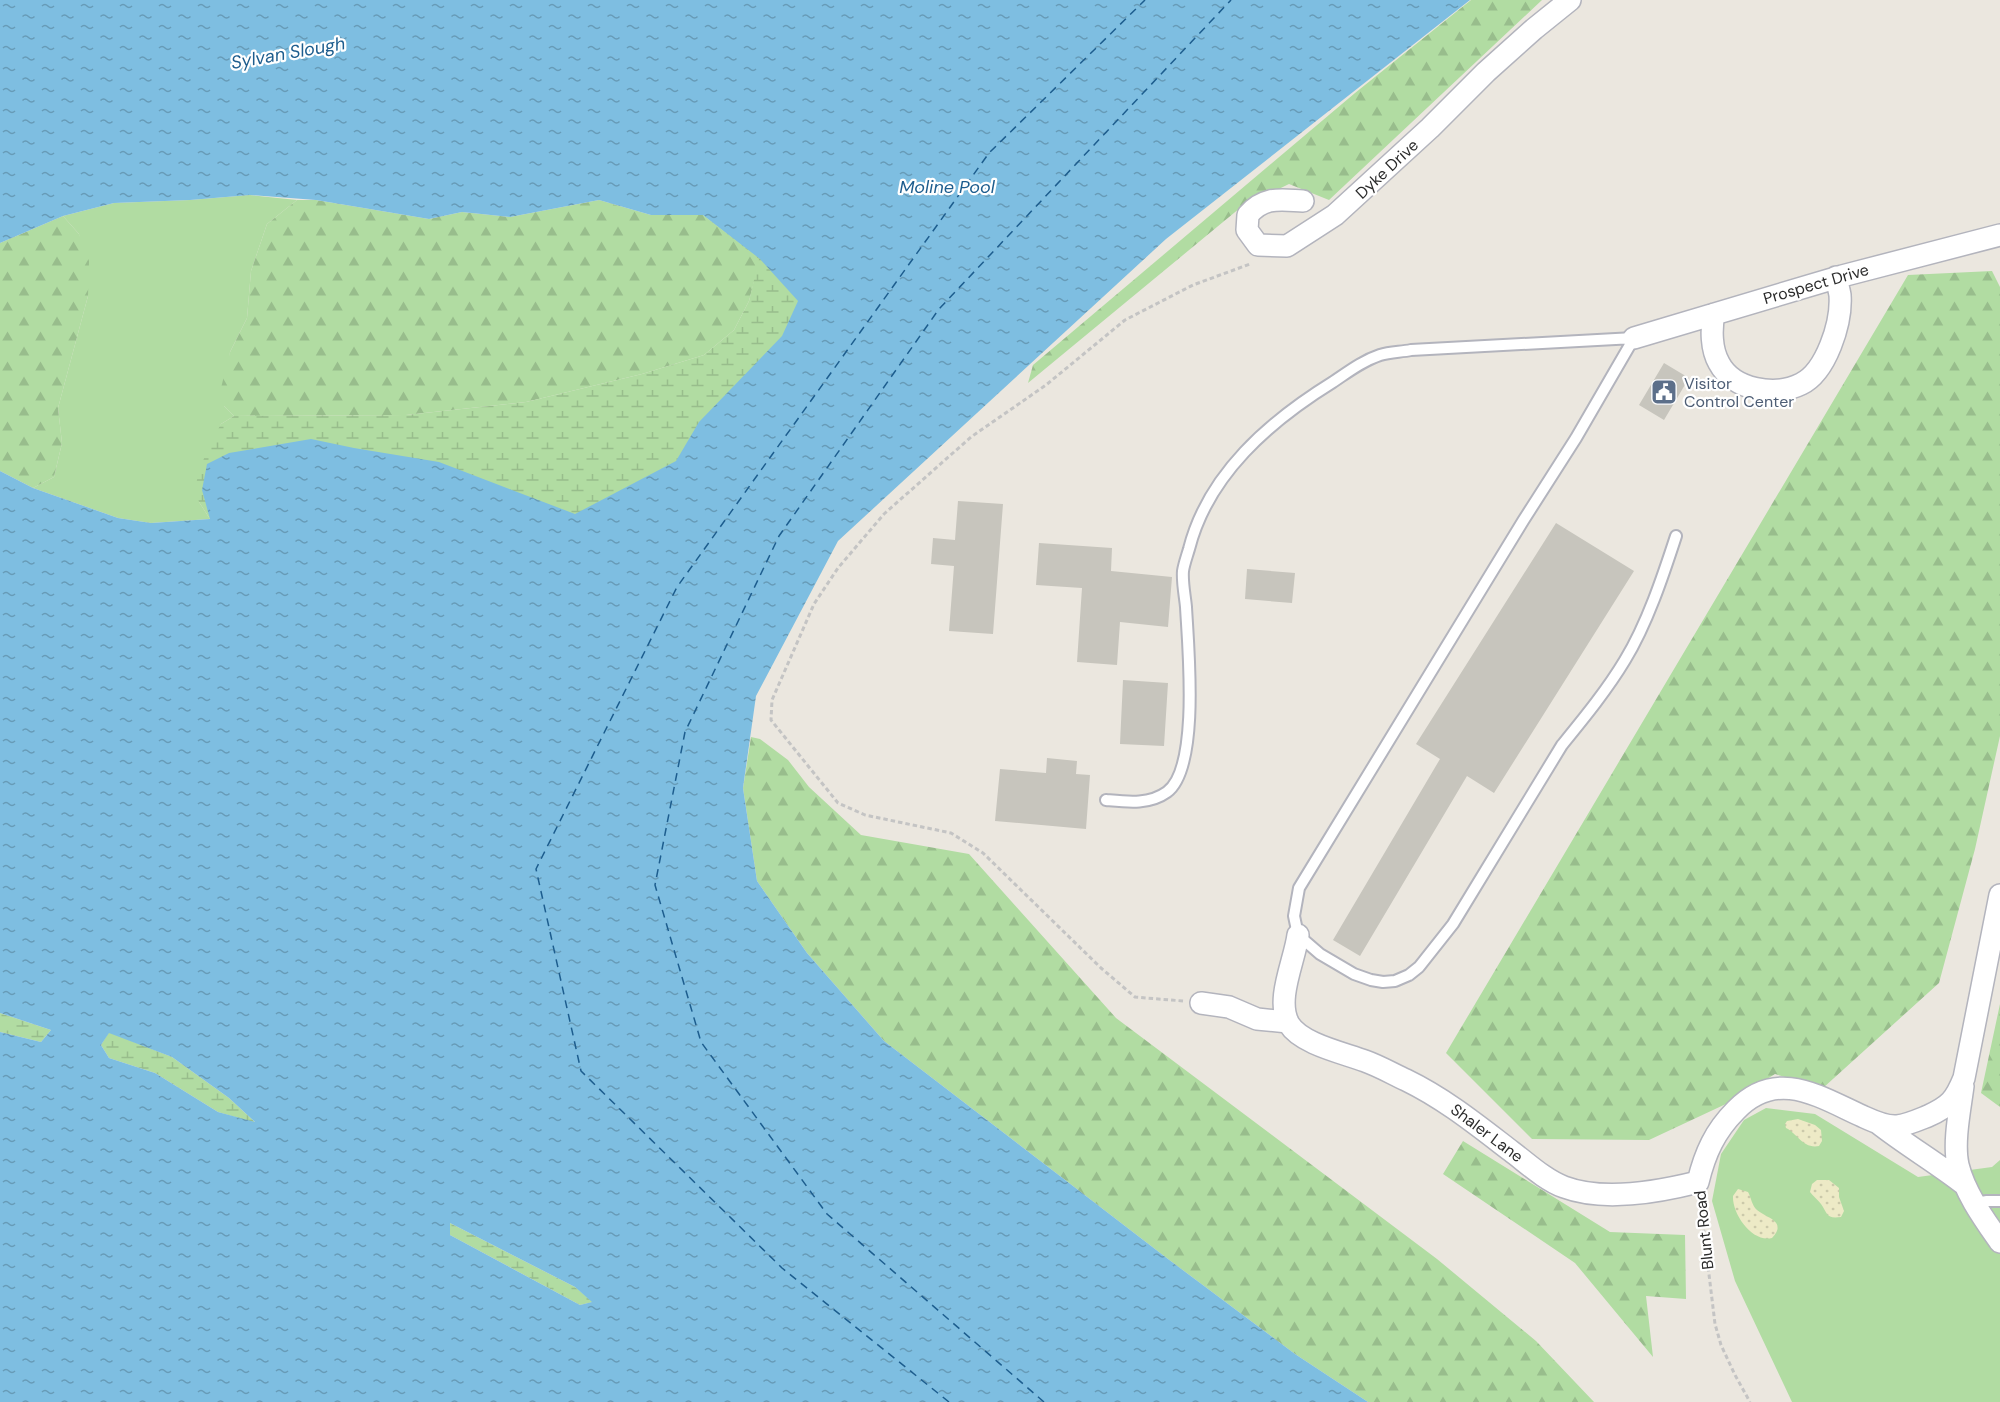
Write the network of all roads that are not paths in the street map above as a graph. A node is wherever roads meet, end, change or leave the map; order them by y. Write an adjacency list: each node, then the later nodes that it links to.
1 (1570, 0): 2 (street, Dyke Drive)
2 (1303, 201)
3 (1995, 234): 4 (street, Prospect Drive)
4 (1836, 278): 5 (street, Prospect Drive); 5 (street)
5 (1714, 314): 6 (street, Prospect Drive)
6 (1634, 338): 8 (lane); 10 (lane)
7 (1676, 536): 10 (lane)
8 (1106, 800)
9 (2000, 895): 13 (street, Blunt Road)
10 (1298, 935): 12 (street)
11 (1201, 1002): 12 (street)
12 (1287, 1022): 15 (street, Shaler Lane)
13 (1964, 1078): 14 (street, Blunt Road); 16 (street, Blunt Road)
14 (1878, 1123): 15 (street, Blunt Road); 16 (street, Blunt Road)
15 (1698, 1182)
16 (1971, 1194): 17 (lane); 18 (street)
17 (2000, 1201)
18 (2000, 1242)

